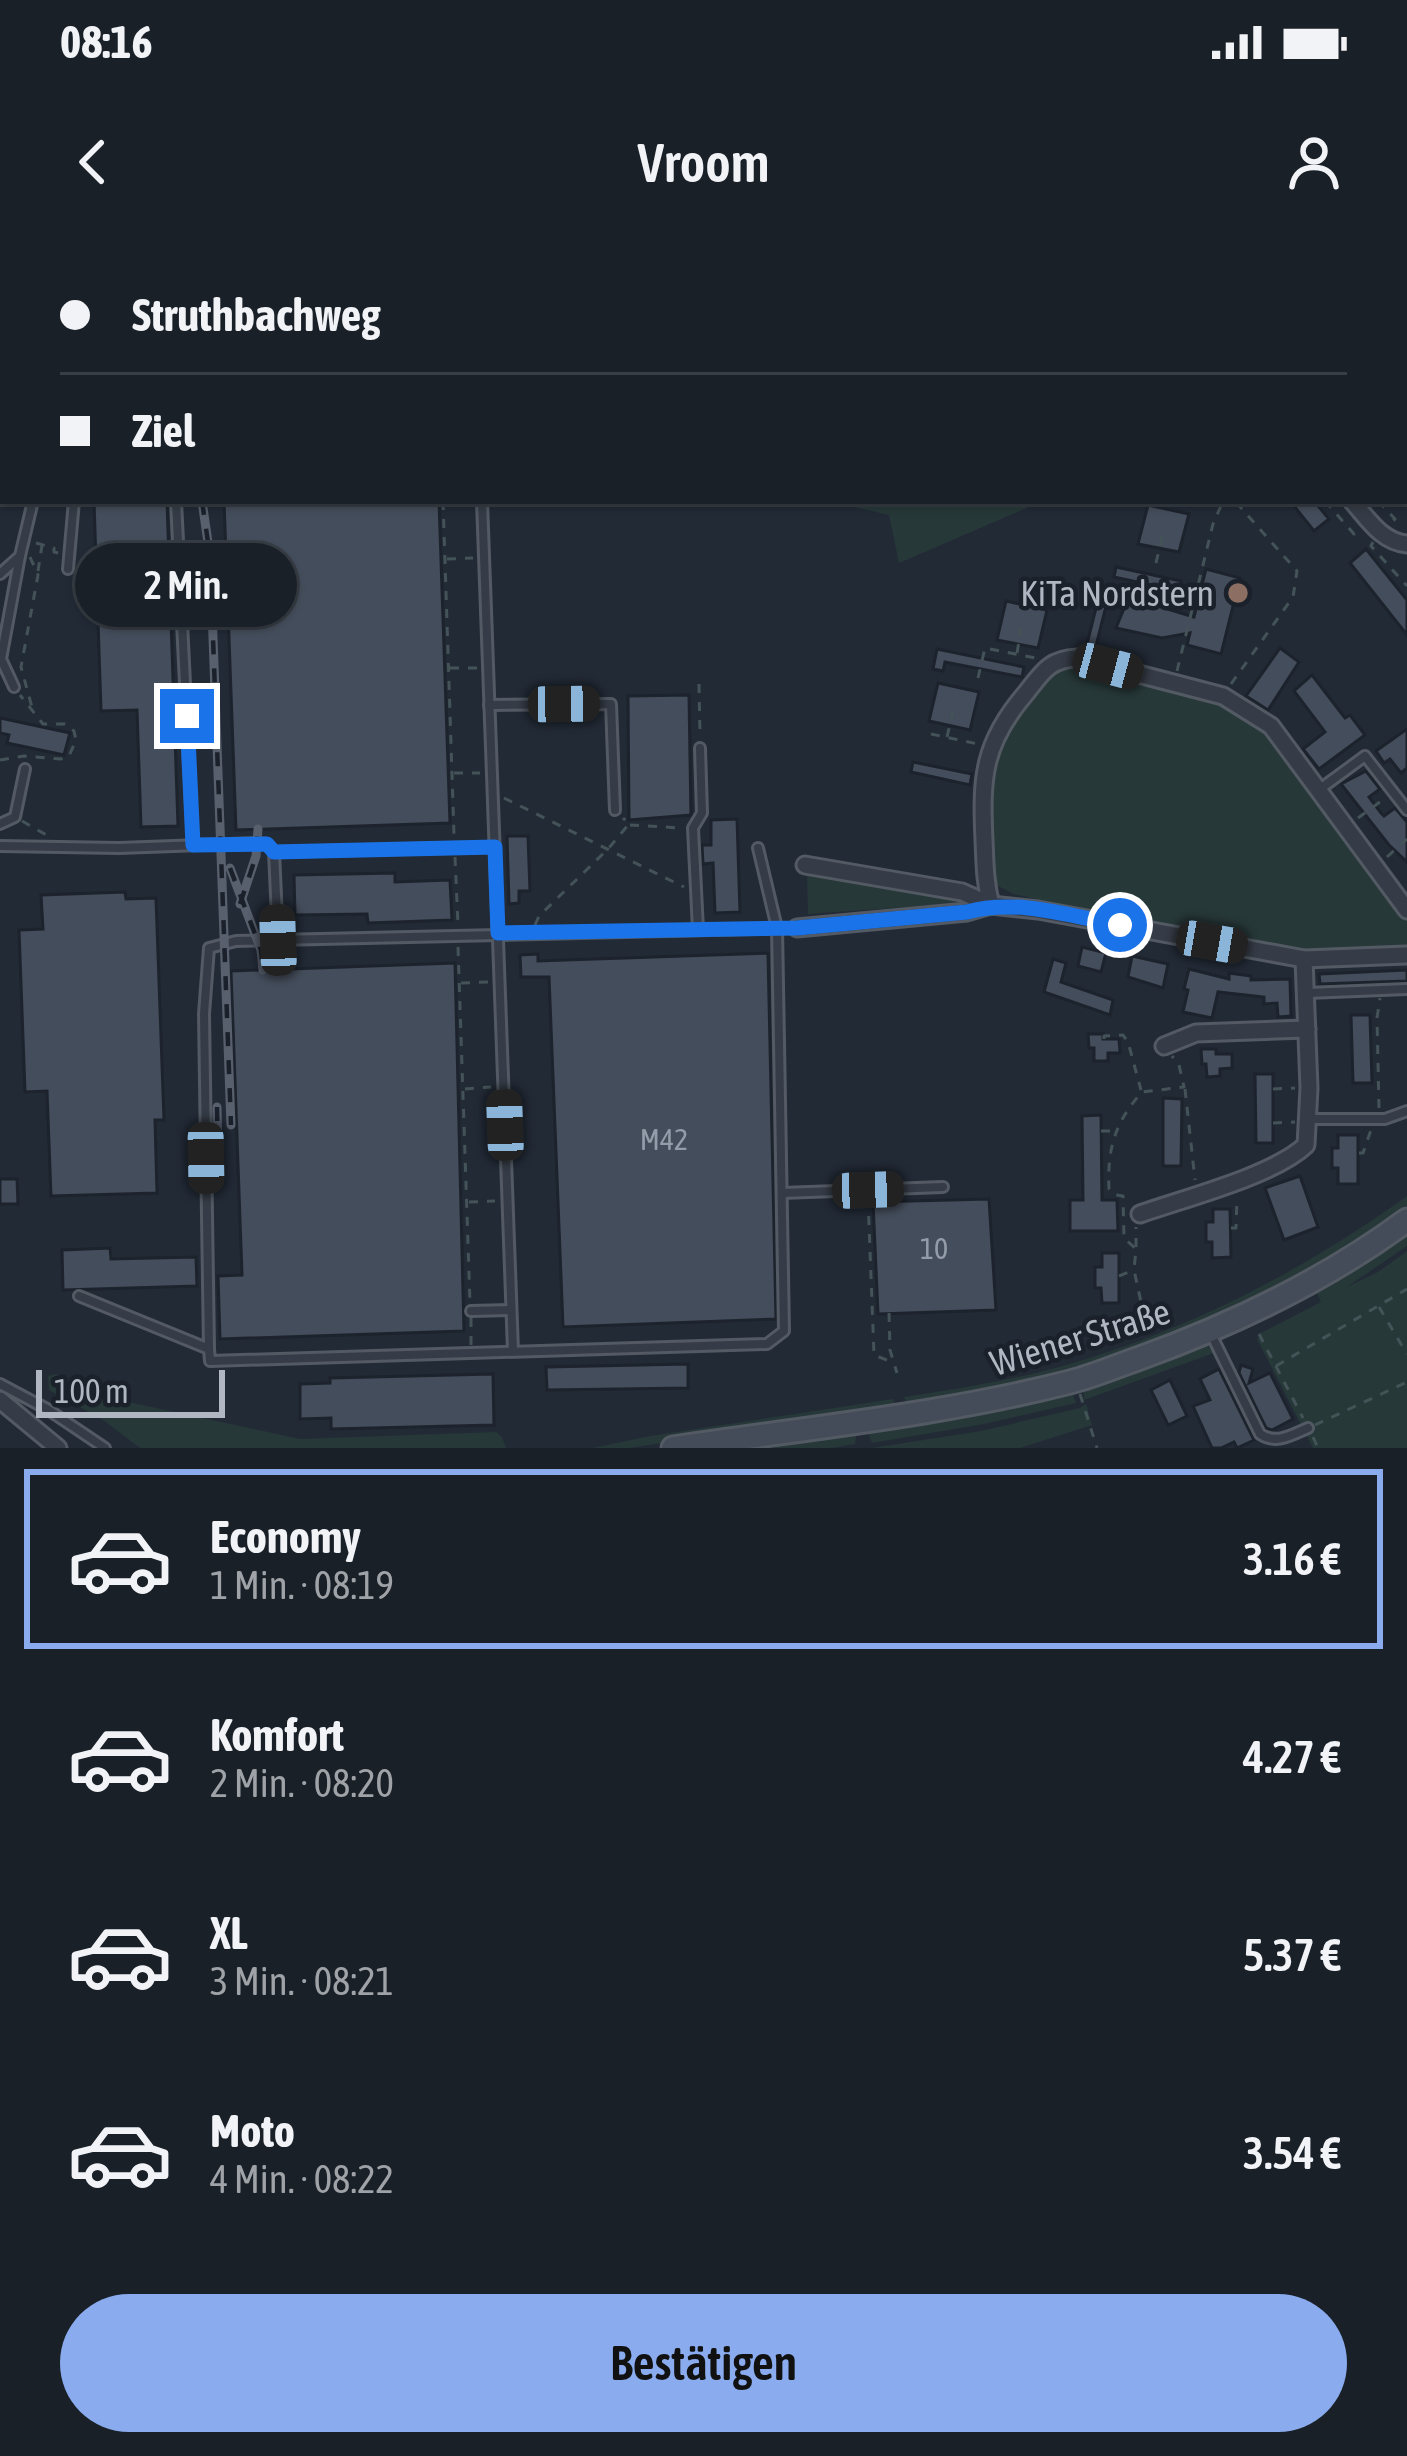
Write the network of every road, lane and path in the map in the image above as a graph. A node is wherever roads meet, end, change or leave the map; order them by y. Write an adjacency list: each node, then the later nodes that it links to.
1 (32, 504): 15 (lane)
2 (74, 504): 18 (lane)
3 (176, 504): 59 (lane)
4 (443, 504): 21 (path)
5 (482, 504): 20 (lane)
6 (1222, 504): 34 (path)
7 (1238, 504): 36 (path)
8 (1322, 504): 12 (path)
9 (1355, 504): 17 (street)
10 (1381, 504): 11 (path)
11 (1395, 519)
12 (1366, 529)
13 (1163, 533): 22 (path)
14 (1374, 538): 26 (path)
15 (24, 542): 16 (path); 19 (lane); 25 (path)
16 (43, 543): 18 (path); 25 (path)
17 (1407, 544)
18 (70, 554): 23 (lane)
19 (20, 556): 24 (lane); 35 (lane)
20 (484, 558): 21 (path); 31 (lane)
21 (445, 559): 30 (path)
22 (1156, 563)
23 (68, 569)
24 (0, 574)
25 (38, 575): 38 (path)
26 (1407, 586)
27 (1021, 629): 28 (path)
28 (1016, 655): 29 (path); 32 (path)
29 (1055, 662): 34 (street); 42 (street)
30 (449, 668): 31 (path); 47 (path)
31 (488, 668): 37 (lane)
32 (978, 678)
33 (699, 684): 43 (path)
34 (1174, 684): 36 (street)
35 (14, 687): 38 (path)
36 (1223, 696): 48 (street)
37 (489, 705): 46 (lane); 51 (lane)
38 (33, 710): 44 (path)
39 (953, 711): 41 (path)
40 (932, 734): 41 (path)
41 (947, 737): 42 (path)
42 (992, 747): 70 (street)
43 (700, 748): 57 (lane)
44 (0, 760)
45 (25, 770): 53 (lane)
46 (492, 772): 47 (path); 49 (lane)
47 (452, 773): 63 (path)
48 (1319, 790): 50 (lane); 71 (street)
49 (493, 792): 62 (lane); 65 (path)
50 (1393, 792): 52 (lane); 54 (path)
51 (615, 810): 56 (path)
52 (1407, 810)
53 (15, 818): 55 (lane); 61 (path)
54 (1357, 819)
55 (0, 824)
56 (628, 824): 57 (path); 65 (path)
57 (693, 828): 69 (lane)
58 (1407, 839): 67 (path)
59 (193, 845): 61 (lane); 66 (lane)
60 (0, 846): 61 (lane)
61 (69, 847)
62 (495, 847): 63 (lane); 76 (lane)
63 (455, 848): 66 (lane); 77 (path)
64 (758, 848): 72 (lane)
65 (608, 849): 69 (path); 75 (path)
66 (274, 852): 78 (lane)
67 (1385, 858)
68 (805, 866): 70 (street)
69 (696, 893): 74 (lane)
70 (991, 905): 73 (street); 80 (street)
71 (1407, 910)
72 (777, 928): 73 (lane); 74 (lane); 109 (lane)
73 (797, 928)
74 (698, 930): 75 (lane)
75 (532, 932): 76 (lane)
76 (498, 933): 77 (lane); 81 (lane)
77 (458, 935): 78 (lane); 82 (path)
78 (278, 940): 128 (lane)
79 (1407, 955): 80 (street)
80 (1304, 959): 85 (street)
81 (500, 982): 82 (path); 91 (lane)
82 (459, 983): 94 (path)
83 (1407, 988): 84 (lane)
84 (1380, 990): 85 (lane); 88 (path)
85 (1306, 993): 86 (street)
86 (1307, 1029): 90 (street); 93 (street)
87 (1370, 1030): 88 (path)
88 (1378, 1030): 98 (path)
89 (1104, 1039): 96 (path)
90 (1164, 1046): 92 (path)
91 (503, 1087): 94 (path); 111 (lane)
92 (1184, 1087): 96 (path); 104 (path)
93 (1309, 1088): 95 (path); 99 (street)
94 (463, 1089): 112 (path)
95 (1273, 1089)
96 (1142, 1092): 102 (path)
97 (1407, 1111): 98 (lane)
98 (1377, 1115): 99 (lane); 105 (path)
99 (1302, 1120): 100 (path); 106 (street)
100 (1273, 1123)
101 (1101, 1131): 102 (path)
102 (1114, 1131): 116 (path)
103 (1181, 1146): 104 (path)
104 (1190, 1146): 110 (path)
105 (1359, 1154)
106 (1238, 1180): 110 (street); 115 (path)
107 (943, 1187): 108 (lane)
108 (868, 1190): 109 (lane); 132 (path)
109 (782, 1193): 129 (lane)
110 (1198, 1193): 113 (street)
111 (508, 1201): 112 (path); 122 (lane)
112 (467, 1202): 123 (path)
113 (1140, 1214): 116 (path)
114 (1407, 1220): 125 (main road, Wiener Straße)
115 (1231, 1228)
116 (1136, 1249): 117 (path)
117 (1134, 1270): 118 (path); 127 (path)
118 (1119, 1276)
119 (1407, 1289): 121 (path)
120 (80, 1296): 128 (lane)
121 (1378, 1306): 131 (path); 133 (path)
122 (512, 1310): 123 (lane); 129 (lane)
123 (471, 1311): 130 (path)
124 (889, 1313): 132 (path)
125 (1210, 1331): 135 (main road, Wiener Straße); 139 (lane)
126 (1259, 1334): 133 (path)
127 (1138, 1336)
128 (209, 1349): 130 (lane)
129 (513, 1352): 130 (lane)
130 (471, 1353)
131 (1407, 1354)
132 (892, 1362): 134 (path)
133 (1276, 1366): 139 (path)
134 (897, 1372)
135 (1076, 1381): 142 (main road, Wiener Straße); 143 (path)
136 (1407, 1382): 139 (path)
137 (0, 1384): 141 (lane)
138 (0, 1400): 140 (street)
139 (1308, 1428): 144 (path)
140 (58, 1448)
141 (105, 1448)
142 (674, 1448)
143 (1097, 1448)
144 (1318, 1448)

